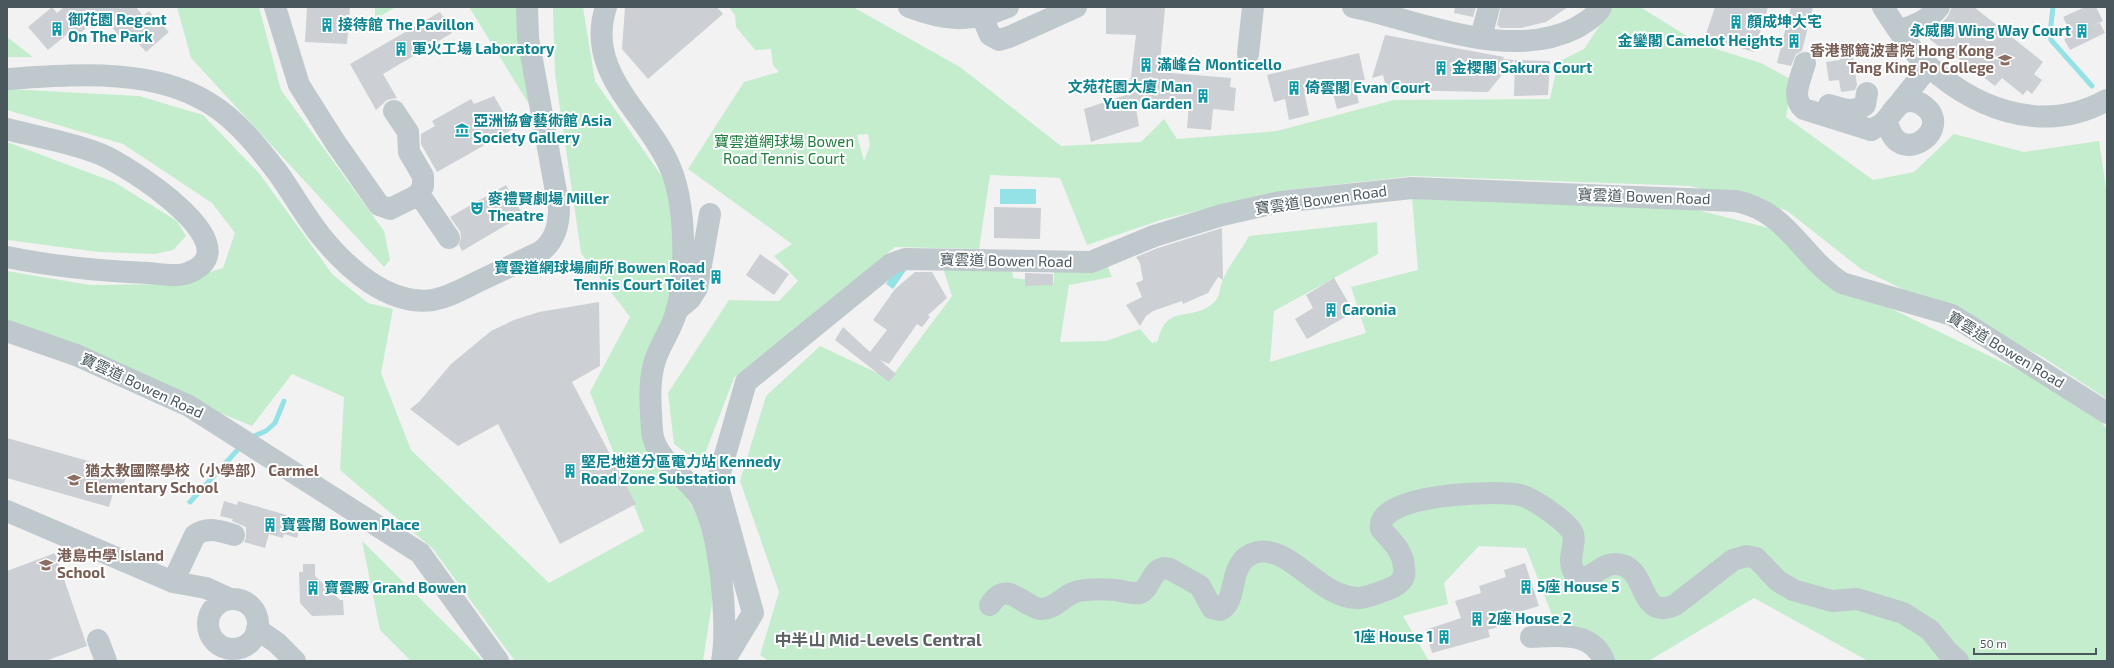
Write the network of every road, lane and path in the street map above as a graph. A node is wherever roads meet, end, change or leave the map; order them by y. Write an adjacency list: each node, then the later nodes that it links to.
1 (275, 7): 25 (street)
2 (527, 7): 19 (street)
3 (606, 7): 29 (street)
4 (909, 7): 13 (street)
5 (1008, 7): 13 (street)
6 (1076, 7): 13 (street)
7 (1253, 7): 16 (street)
8 (1353, 7): 15 (street)
9 (1489, 7): 15 (street)
10 (1883, 7): 14 (street)
11 (1930, 9): 14 (street)
12 (1593, 12): 15 (street)
13 (982, 16)
14 (1899, 31): 18 (street)
15 (1482, 37)
16 (1248, 54)
17 (1805, 63): 23 (street)
18 (1929, 66): 21 (street); 23 (street)
19 (7, 80)
20 (1867, 93): 23 (street)
21 (2107, 100)
22 (394, 111): 25 (street)
23 (1813, 112)
24 (7, 129): 28 (street)
25 (419, 194): 27 (street)
26 (710, 214): 29 (street)
27 (449, 238)
28 (7, 257)
29 (676, 311): 47 (street)
30 (7, 331): 46 (street, 寶雲道 Bowen Road)
31 (2107, 413): 47 (street, 寶雲道 Bowen Road)
32 (7, 511): 34 (street)
33 (234, 535): 34 (street)
34 (173, 582): 35 (street); 38 (street)
35 (230, 599): 37 (street); 38 (street)
36 (990, 605): 49 (street)
37 (257, 629): 41 (street); 45 (street)
38 (211, 633): 41 (street); 43 (street)
39 (1531, 637): 48 (street)
40 (98, 640): 42 (street)
41 (243, 646): 44 (street)
42 (106, 661)
43 (210, 661)
44 (224, 661)
45 (295, 661)
46 (498, 661)
47 (723, 661)
48 (1604, 661)
49 (1958, 661)

